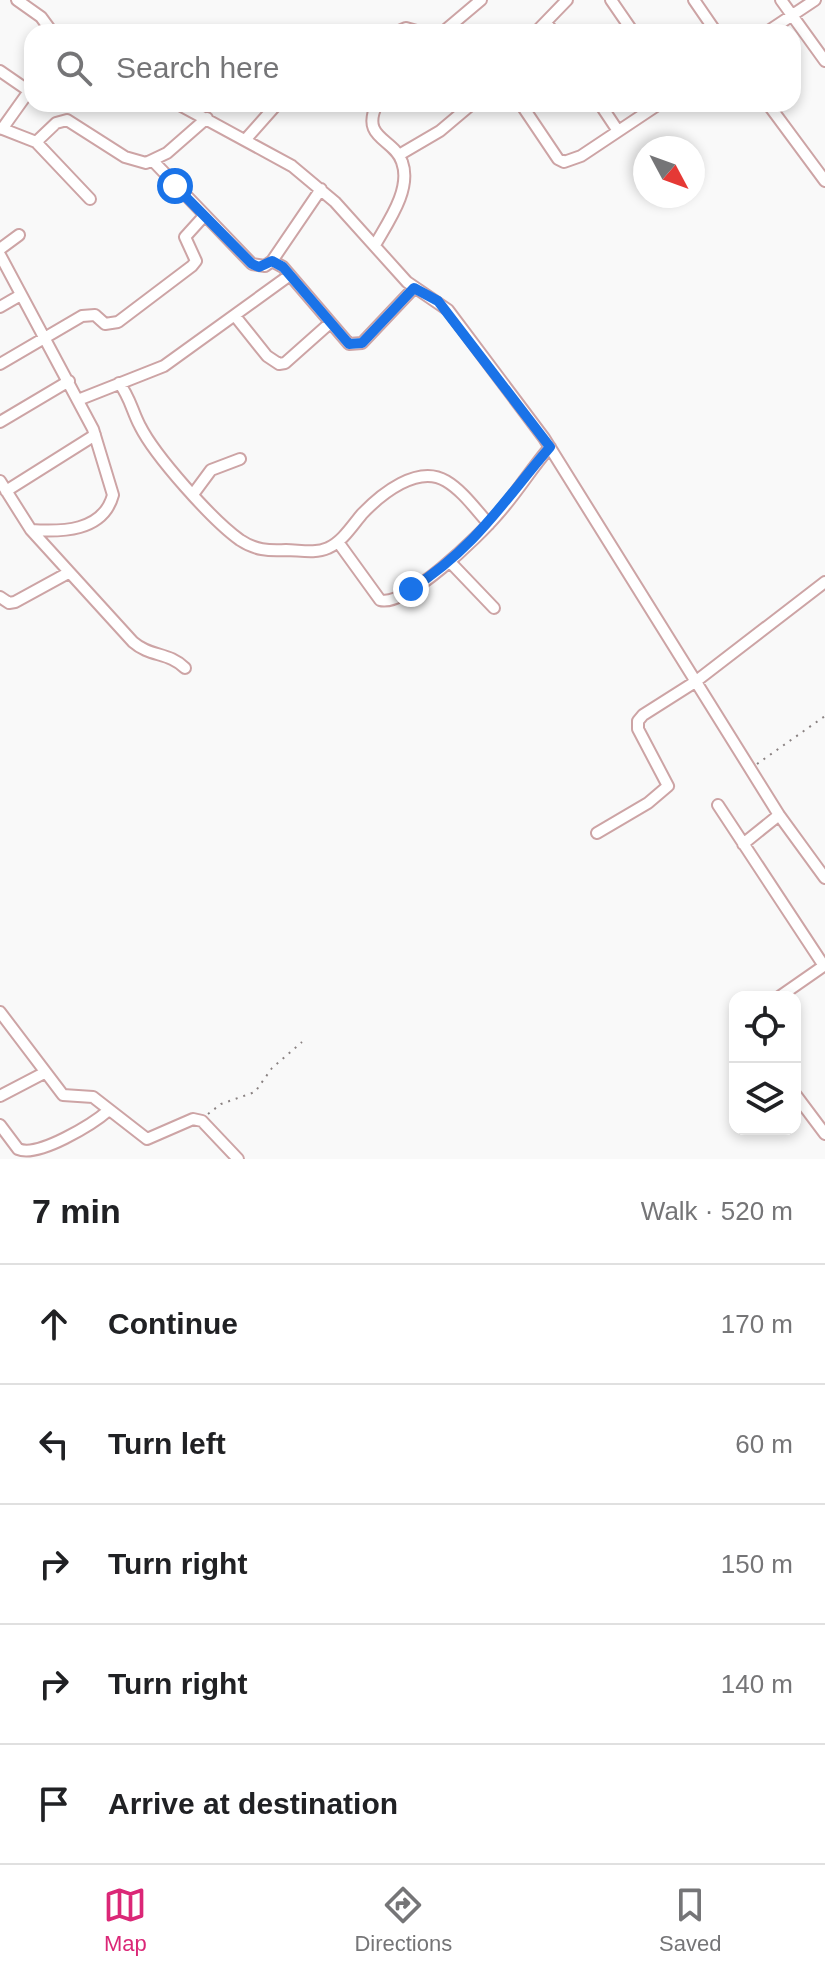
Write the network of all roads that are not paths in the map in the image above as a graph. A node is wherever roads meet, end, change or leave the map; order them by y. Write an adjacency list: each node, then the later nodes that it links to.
1 (17, 0): 10 (street)
2 (481, 0): 11 (street)
3 (567, 0): 9 (street)
4 (611, 0): 12 (street)
5 (694, 0): 13 (street)
6 (781, 0): 8 (street)
7 (815, 0): 8 (street)
8 (792, 16): 14 (street); 15 (street)
9 (546, 22)
10 (46, 24)
11 (452, 24)
12 (628, 24)
13 (710, 24)
14 (780, 24)
15 (798, 24)
16 (801, 28): 17 (street)
17 (825, 61)
18 (0, 71): 19 (street)
19 (24, 85)
20 (24, 97): 30 (street)
21 (195, 112): 29 (street)
22 (270, 112): 32 (street)
23 (374, 112): 34 (street)
24 (463, 112): 34 (street)
25 (526, 112): 31 (street)
26 (605, 112): 31 (street)
27 (647, 112): 31 (street)
28 (774, 112): 36 (street)
29 (207, 118): 32 (street); 35 (street)
30 (1, 129): 33 (street)
31 (618, 131)
32 (246, 139): 37 (street)
33 (36, 142): 35 (street); 38 (street)
34 (399, 155): 41 (street)
35 (153, 161): 39 (street)
36 (825, 181)
37 (321, 189): 41 (street); 43 (street)
38 (90, 199)
39 (204, 216): 43 (street); 50 (street)
40 (19, 235): 42 (street)
41 (375, 245): 45 (street)
42 (0, 252): 46 (street)
43 (272, 261): 44 (street)
44 (290, 275): 48 (street); 49 (street)
45 (414, 288): 49 (street); 57 (street)
46 (19, 296): 47 (street); 50 (street)
47 (0, 307)
48 (235, 316): 49 (street); 53 (street)
49 (330, 323)
50 (46, 338): 51 (street); 52 (street)
51 (0, 364)
52 (69, 381): 54 (street); 55 (street)
53 (119, 383): 54 (street); 61 (street)
54 (78, 400): 56 (street)
55 (0, 422)
56 (95, 435): 60 (street); 63 (street)
57 (550, 447): 62 (street); 71 (street)
58 (240, 459): 61 (street)
59 (0, 481): 60 (street)
60 (6, 491): 63 (street)
61 (194, 493): 64 (street)
62 (489, 524): 64 (street); 65 (street)
63 (31, 530): 66 (street)
64 (338, 542): 65 (street)
65 (450, 562): 69 (street)
66 (68, 573): 68 (street); 70 (street)
67 (825, 582): 71 (street)
68 (0, 597)
69 (494, 608)
70 (185, 668)
71 (695, 682): 73 (street); 74 (street)
72 (718, 805): 75 (street)
73 (779, 815): 75 (street); 76 (street)
74 (597, 833)
75 (743, 844): 77 (street)
76 (825, 878)
77 (825, 965): 78 (street)
78 (788, 991)
79 (0, 1012): 80 (street)
80 (5, 1027): 81 (street)
81 (44, 1073): 82 (street); 84 (street)
82 (0, 1096)
83 (801, 1102): 86 (street)
84 (109, 1110): 85 (street); 87 (street)
85 (0, 1125)
86 (825, 1134)
87 (238, 1159)

